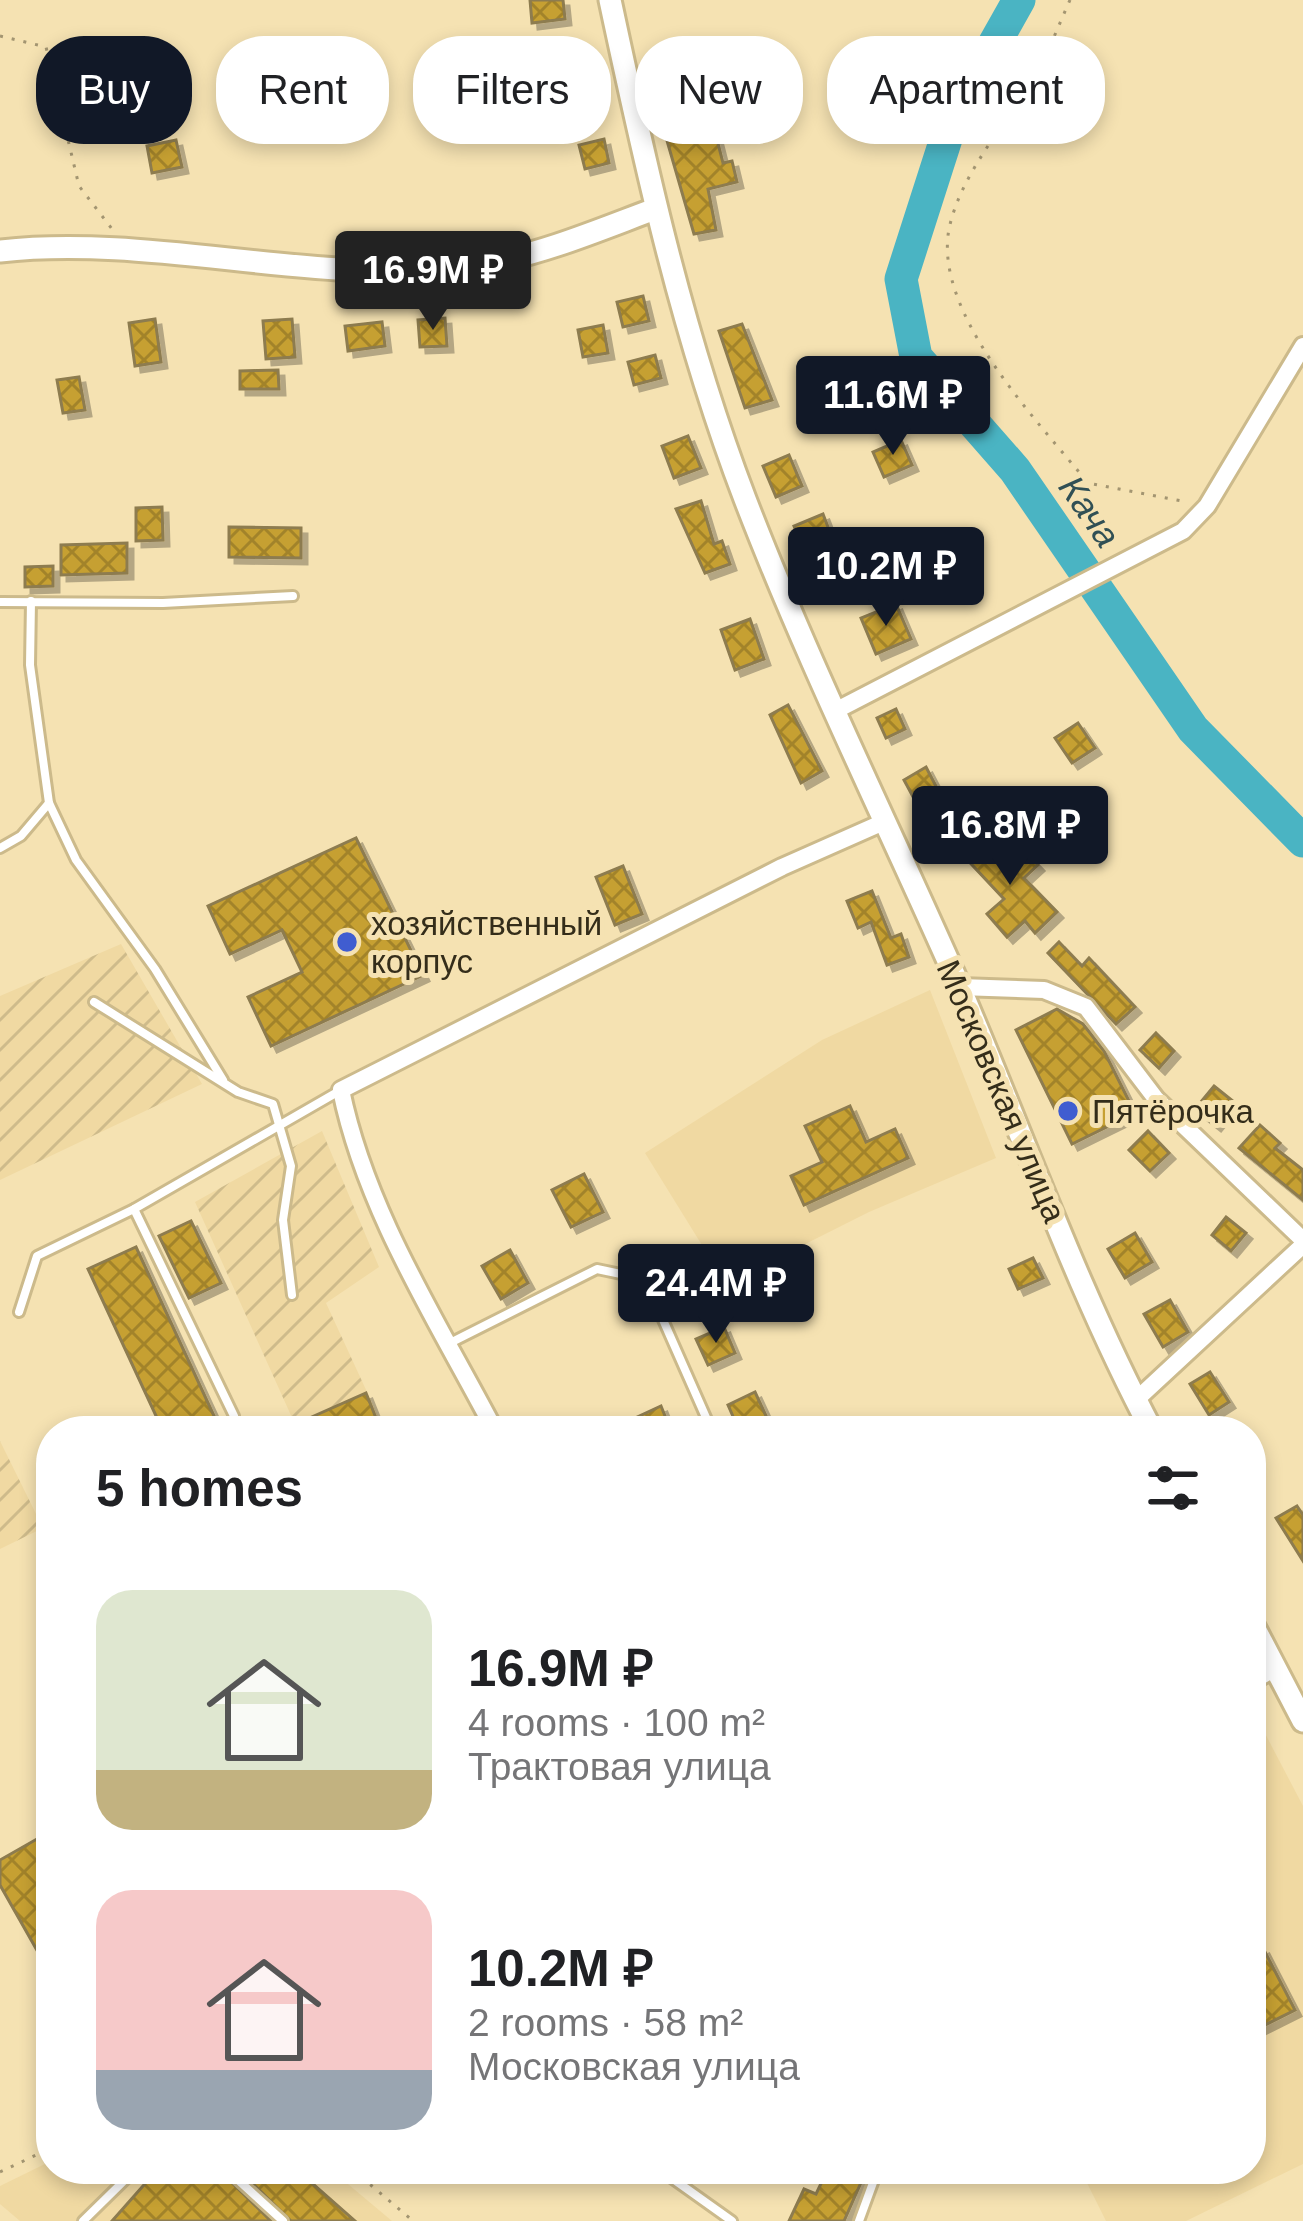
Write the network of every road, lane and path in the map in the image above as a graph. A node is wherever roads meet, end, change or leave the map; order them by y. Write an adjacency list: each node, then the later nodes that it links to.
1 (610, 0): 4 (street, Московская улица)
2 (1070, 0): 8 (path)
3 (0, 36): 5 (path)
4 (655, 209): 5 (street); 12 (street, Московская улица)
5 (129, 250): 6 (street)
6 (0, 251)
7 (1303, 346): 8 (street)
8 (1207, 506): 12 (street)
9 (293, 596): 11 (lane)
10 (0, 602): 11 (lane)
11 (31, 602): 13 (lane)
12 (833, 712): 14 (street, Московская улица)
13 (49, 802): 15 (lane); 18 (lane)
14 (886, 821): 16 (street, Московская улица); 19 (street)
15 (0, 848)
16 (960, 987): 22 (street); 26 (street, Московская улица)
17 (94, 1002): 18 (lane)
18 (223, 1080): 20 (lane)
19 (341, 1090): 20 (lane); 25 (street)
20 (279, 1121): 21 (lane); 23 (lane)
21 (134, 1210): 24 (lane); 27 (lane)
22 (1303, 1242): 26 (street)
23 (292, 1294)
24 (20, 1312)
25 (449, 1343): 28 (street); 29 (lane)
26 (1136, 1400): 30 (street, Московская улица)
27 (234, 1416)
28 (488, 1416)
29 (705, 1416)
30 (1144, 1416)
31 (1266, 1650): 32 (street)
32 (1275, 1668): 33 (street); 34 (street)
33 (1266, 1673)
34 (1303, 1721)
35 (36, 2155): 36 (path)
36 (0, 2173)
37 (121, 2184): 42 (lane)
38 (242, 2184): 43 (lane)
39 (370, 2184): 44 (path)
40 (679, 2184): 45 (lane)
41 (873, 2184): 46 (lane)
42 (83, 2221)
43 (283, 2221)
44 (413, 2221)
45 (732, 2221)
46 (860, 2221)

